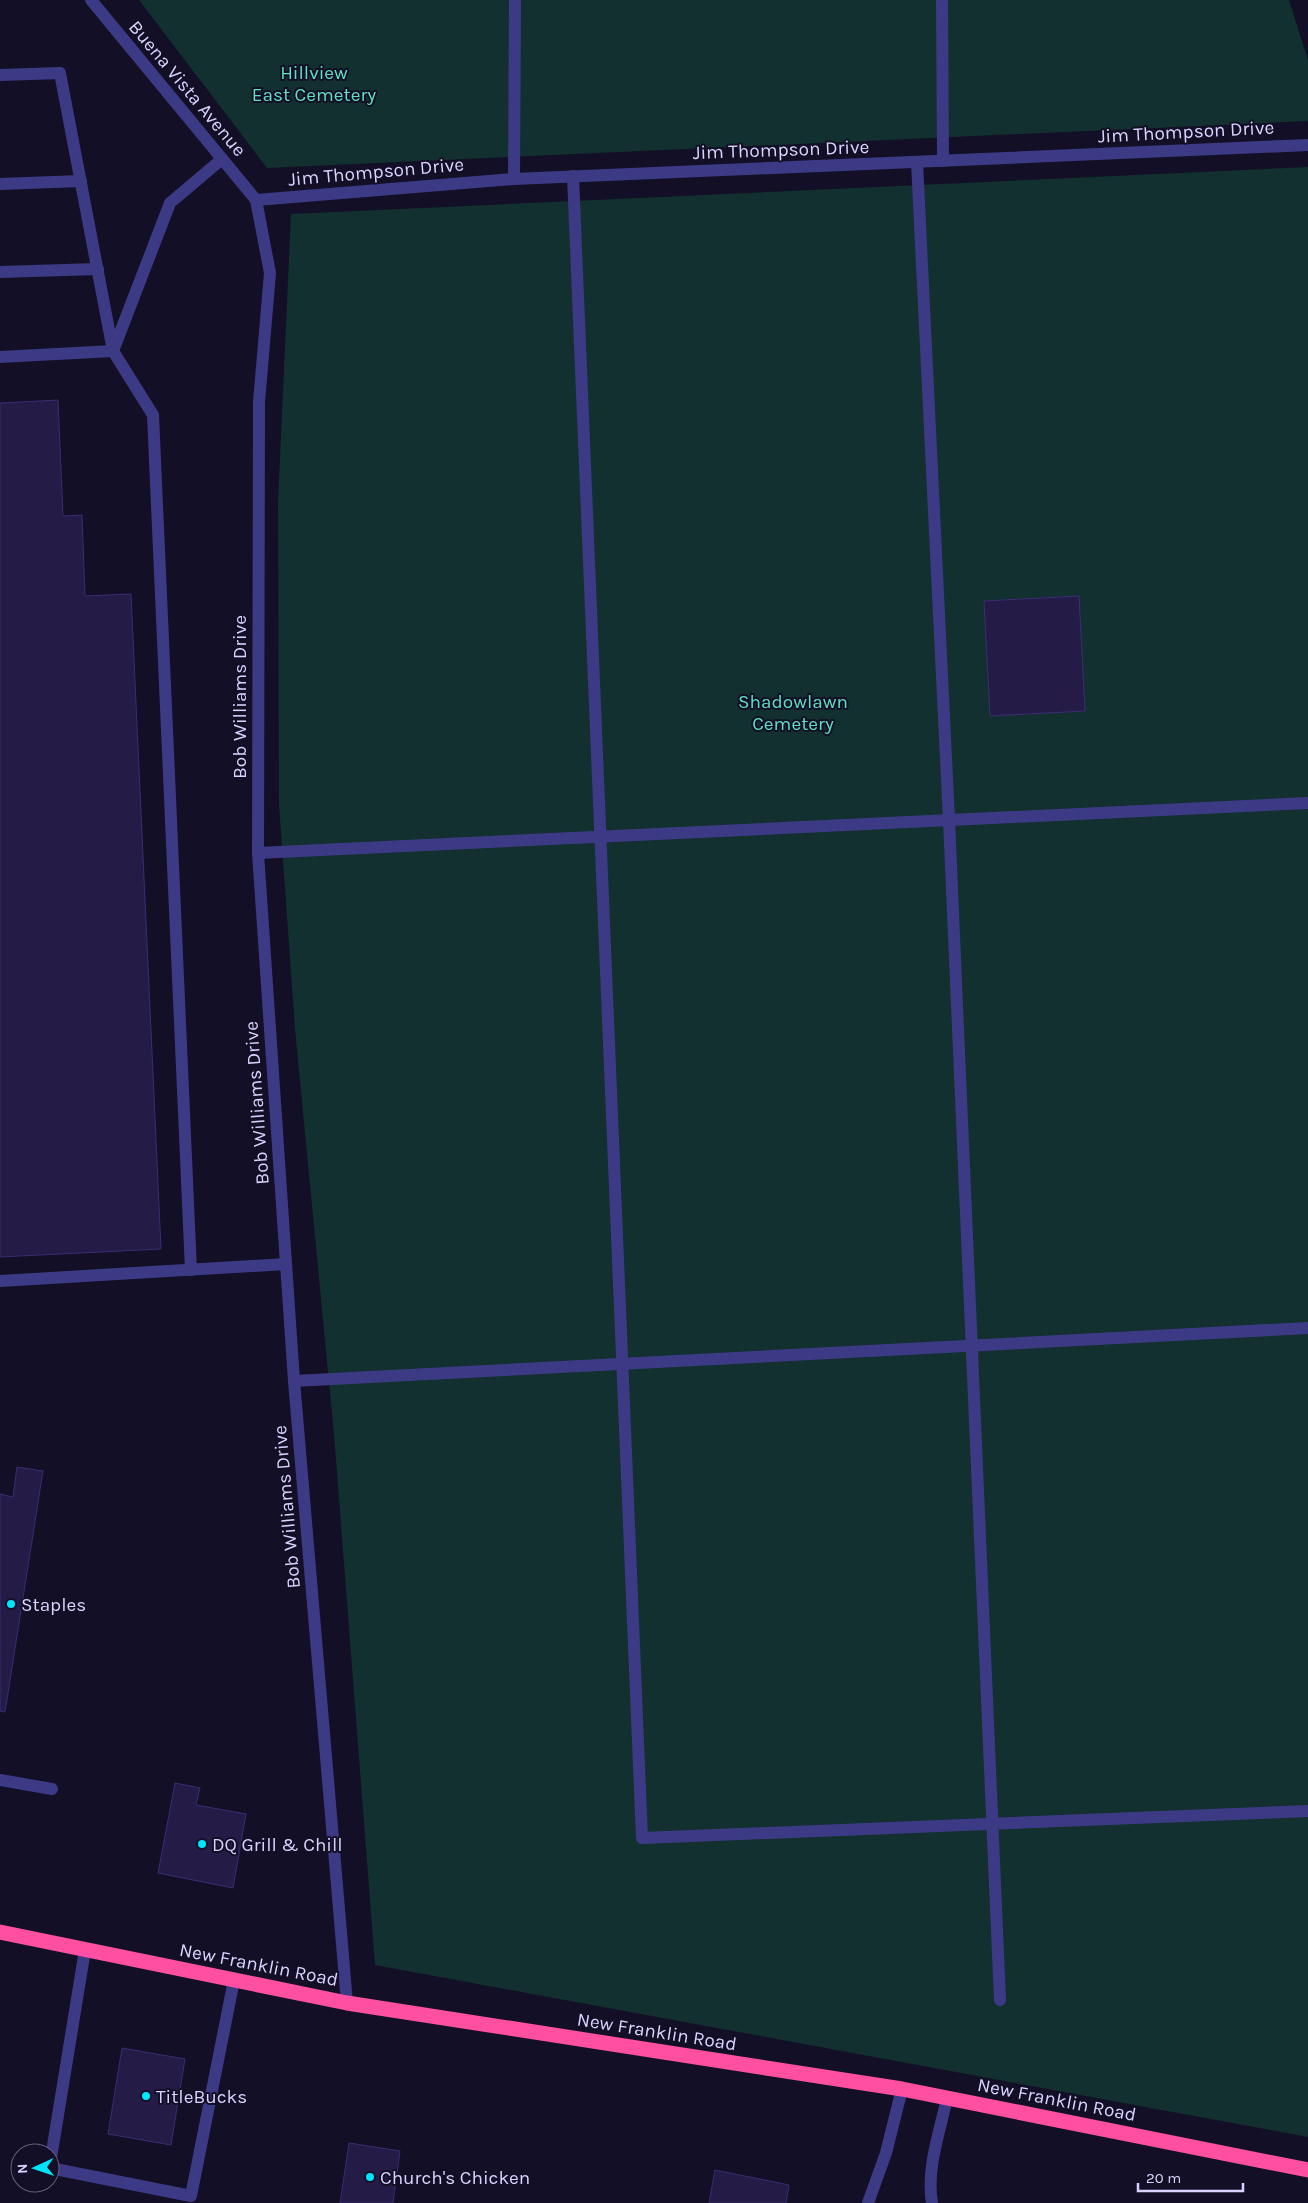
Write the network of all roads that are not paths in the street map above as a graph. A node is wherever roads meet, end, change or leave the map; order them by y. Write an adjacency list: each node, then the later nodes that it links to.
1 (91, 0): 6 (street, Buena Vista Avenue)
2 (515, 0): 10 (street)
3 (942, 0): 7 (street)
4 (0, 76): 11 (street)
5 (1308, 145): 7 (street, Jim Thompson Drive)
6 (222, 159): 13 (street, Buena Vista Avenue); 16 (street)
7 (944, 161): 8 (street, Jim Thompson Drive)
8 (917, 162): 9 (street, Jim Thompson Drive); 19 (street)
9 (573, 176): 10 (street, Jim Thompson Drive); 20 (street)
10 (514, 179): 13 (street, Jim Thompson Drive)
11 (81, 181): 12 (street); 14 (street)
12 (0, 184)
13 (256, 200): 21 (street, Bob Williams Drive)
14 (98, 269): 15 (street); 16 (street)
15 (0, 272)
16 (113, 351): 17 (street); 23 (street)
17 (0, 357)
18 (1308, 803): 19 (street)
19 (949, 820): 20 (street); 26 (street)
20 (600, 837): 21 (street); 27 (street)
21 (258, 853): 22 (street, Bob Williams Drive)
22 (286, 1264): 23 (street); 28 (street, Bob Williams Drive)
23 (191, 1270): 24 (street)
24 (0, 1281)
25 (1308, 1328): 26 (street)
26 (971, 1346): 27 (street); 32 (street)
27 (623, 1364): 28 (street); 32 (street)
28 (294, 1381): 37 (street, Bob Williams Drive)
29 (0, 1780): 30 (street)
30 (52, 1790)
31 (1308, 1811): 32 (street)
32 (994, 1824): 36 (street)
33 (0, 1932): 34 (highway, New Franklin Road)
34 (86, 1950): 35 (highway, New Franklin Road); 40 (street)
35 (234, 1980): 37 (highway, New Franklin Road); 41 (street)
36 (1000, 2000)
37 (347, 2003): 38 (highway, New Franklin Road)
38 (902, 2089): 39 (highway, New Franklin Road); 43 (street)
39 (947, 2098): 42 (highway, New Franklin Road); 44 (street)
40 (54, 2143)
41 (60, 2170)
42 (1308, 2170)
43 (868, 2203)
44 (932, 2203)

